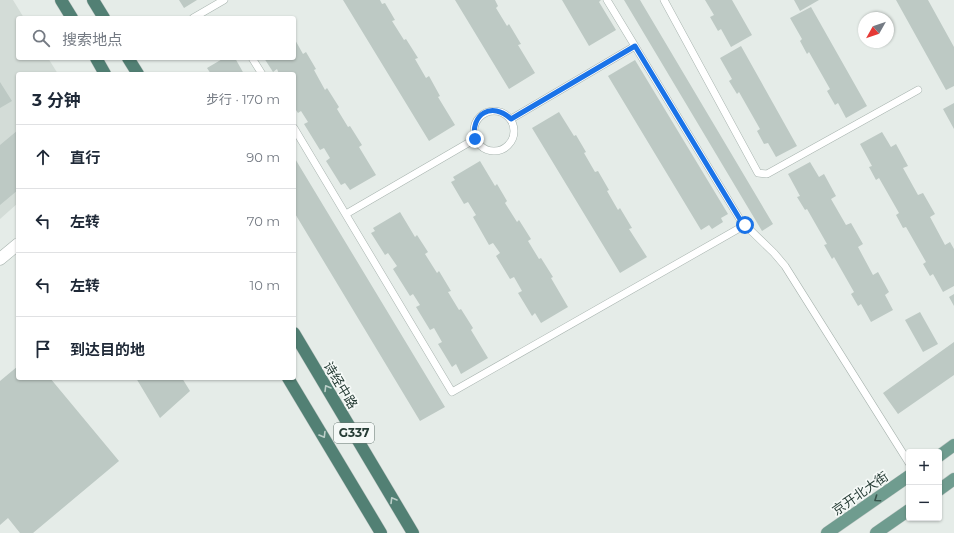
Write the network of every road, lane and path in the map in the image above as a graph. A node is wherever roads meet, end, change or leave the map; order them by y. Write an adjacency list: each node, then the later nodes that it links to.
1 (61, 0): 6 (highway)
2 (93, 0): 7 (highway)
3 (224, 0): 8 (lane)
4 (608, 0): 9 (lane)
5 (664, 0): 16 (lane)
6 (71, 16)
7 (103, 16)
8 (196, 16)
9 (635, 46): 17 (lane); 21 (lane)
10 (97, 60): 13 (highway)
11 (129, 60): 14 (highway)
12 (253, 60): 15 (lane)
13 (104, 72)
14 (137, 72)
15 (261, 72)
16 (918, 90)
17 (511, 119): 19 (lane); 19 (lane)
18 (296, 131): 20 (lane)
19 (475, 139): 20 (lane)
20 (346, 214): 21 (lane)
21 (745, 225): 28 (lane)
22 (16, 246): 23 (street)
23 (0, 259)
24 (296, 336): 34 (highway, 诗经中路 / G337, one-way to 24)
25 (289, 380): 33 (highway, G337, one-way to 33)
26 (954, 446): 27 (main road)
27 (942, 454)
28 (906, 458)
29 (906, 478): 35 (main road, 京开北大街, one-way to 35)
30 (954, 479): 31 (main road)
31 (942, 488)
32 (906, 512): 36 (main road)
33 (381, 533)
34 (413, 533)
35 (827, 533)
36 (876, 533)

